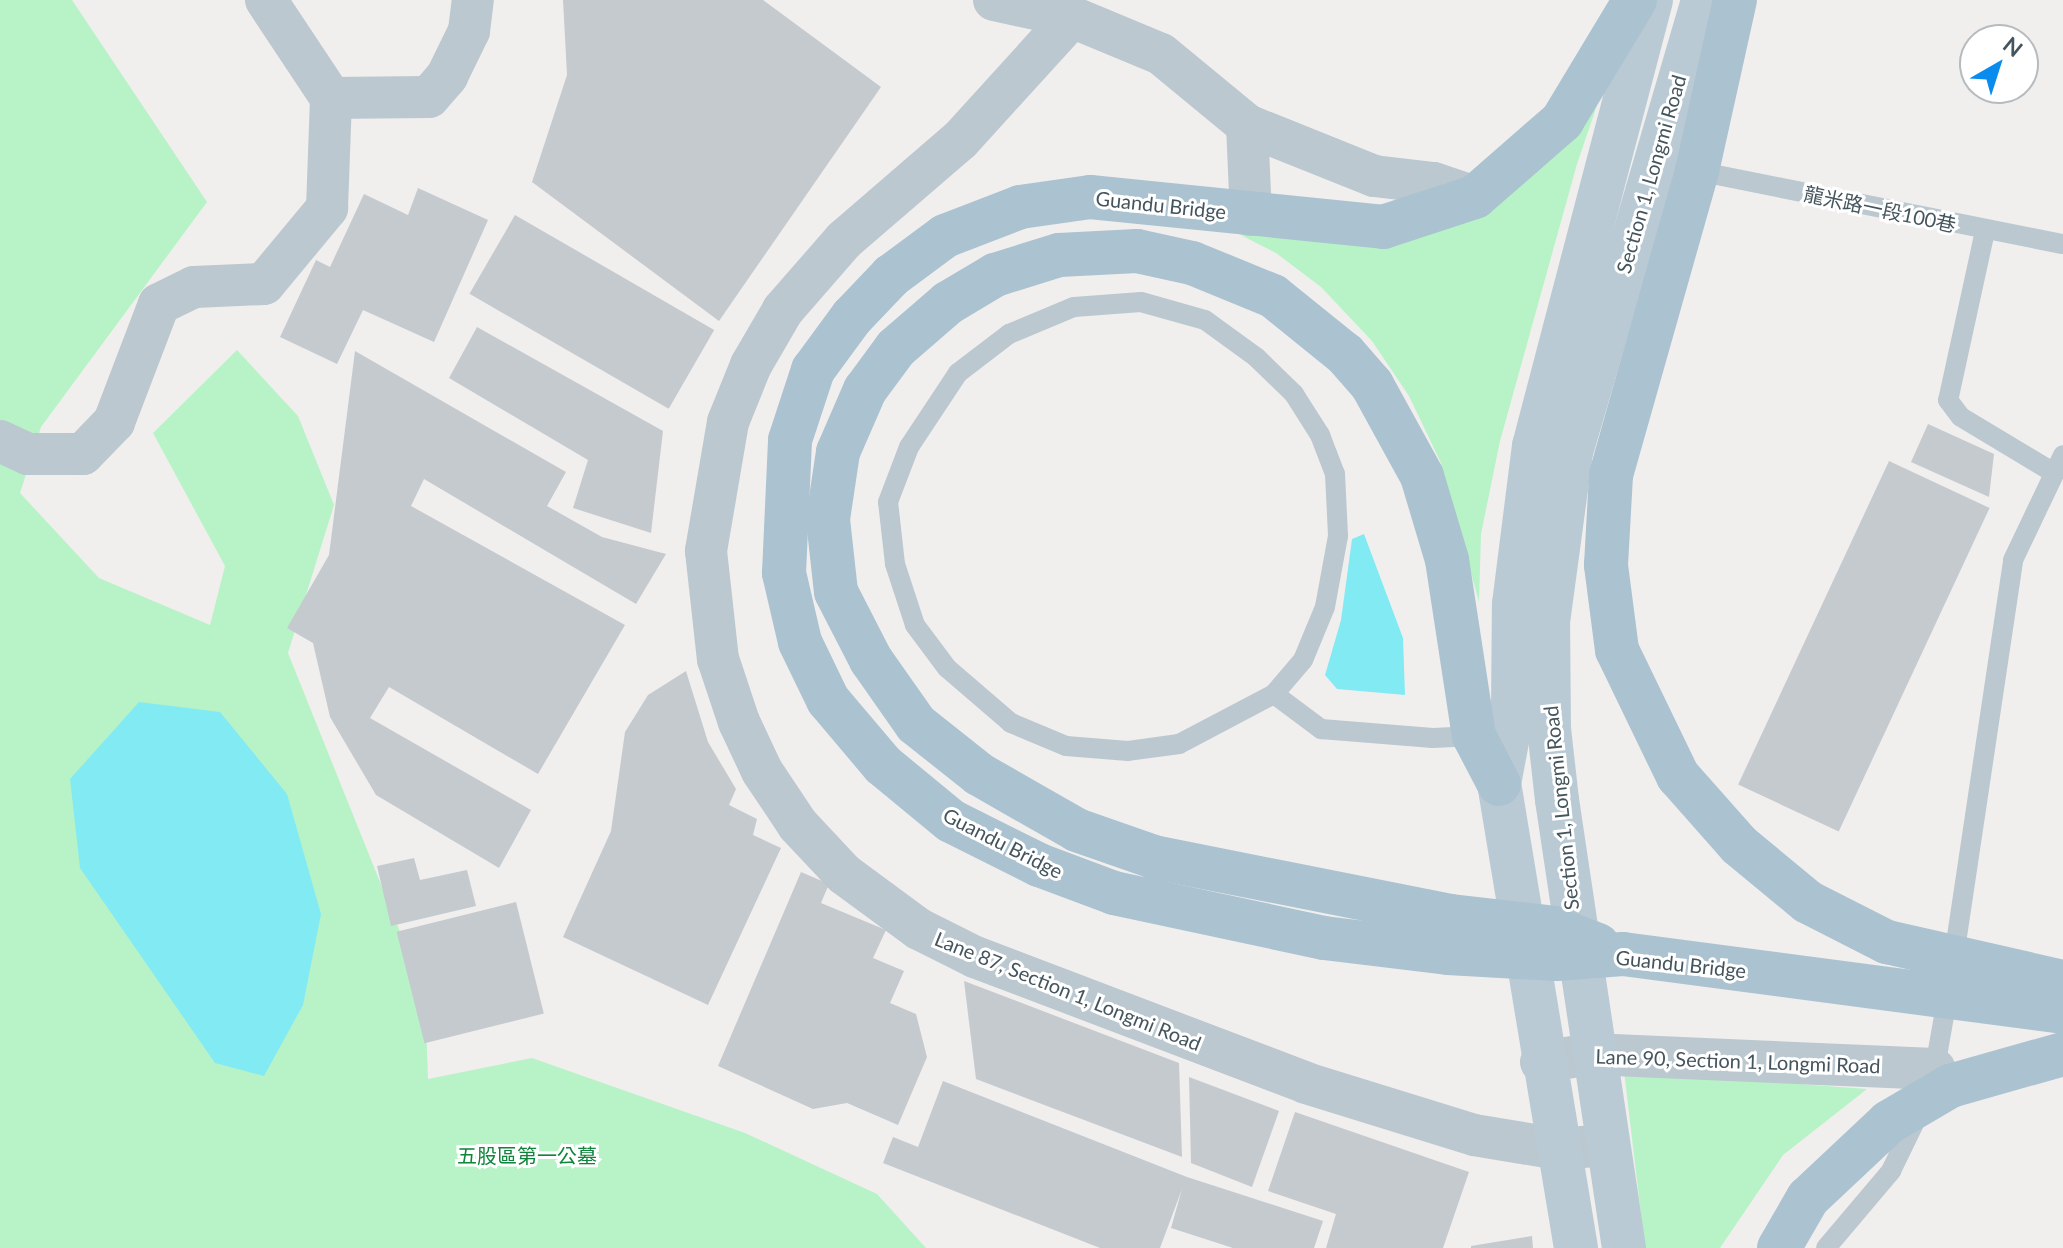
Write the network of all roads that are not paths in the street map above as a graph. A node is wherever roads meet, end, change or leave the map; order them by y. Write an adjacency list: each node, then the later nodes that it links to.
1 (266, 0): 9 (street)
2 (473, 0): 9 (street)
3 (994, 0): 8 (street)
4 (1635, 0): 12 (main road, Guandu Bridge)
5 (1651, 0): 20 (main road, Section 1, Longmi Road)
6 (1703, 0): 24 (main road, Section 1, Longmi Road)
7 (1735, 0): 11 (main road)
8 (1072, 17): 10 (street); 29 (street, Lane 87, Section 1, Longmi Road)
9 (331, 98): 16 (street)
10 (1247, 125): 12 (street); 13 (street)
11 (1697, 171): 14 (lane, 龍米路一段100巷); 22 (main road, bridge)
12 (1475, 197): 13 (main road, Guandu Bridge)
13 (1251, 215): 21 (main road, Guandu Bridge)
14 (1985, 231): 15 (lane, 龍米路一段100巷); 17 (lane)
15 (2063, 244)
16 (0, 441)
17 (2057, 463): 27 (lane)
18 (1274, 694): 18 (lane); 19 (lane)
19 (1474, 736): 20 (main road); 21 (main road)
20 (1499, 784): 26 (main road, Section 1, Longmi Road)
21 (1450, 935): 23 (main road, Guandu Bridge, bridge)
22 (2063, 982)
23 (2063, 1012)
24 (1591, 1054): 26 (street, Lane 90, Section 1, Longmi Road); 27 (street, Lane 90, Section 1, Longmi Road); 28 (main road, Section 1, Longmi Road)
25 (2063, 1054): 32 (main road, bridge)
26 (1541, 1062): 29 (main road, Section 1, Longmi Road)
27 (1935, 1069): 33 (lane)
28 (1606, 1145): 29 (street, Lane 87, Section 1, Longmi Road); 31 (main road, Section 1, Longmi Road)
29 (1559, 1149): 30 (main road, Section 1, Longmi Road)
30 (1576, 1248)
31 (1624, 1248)
32 (1779, 1248)
33 (1826, 1248)

